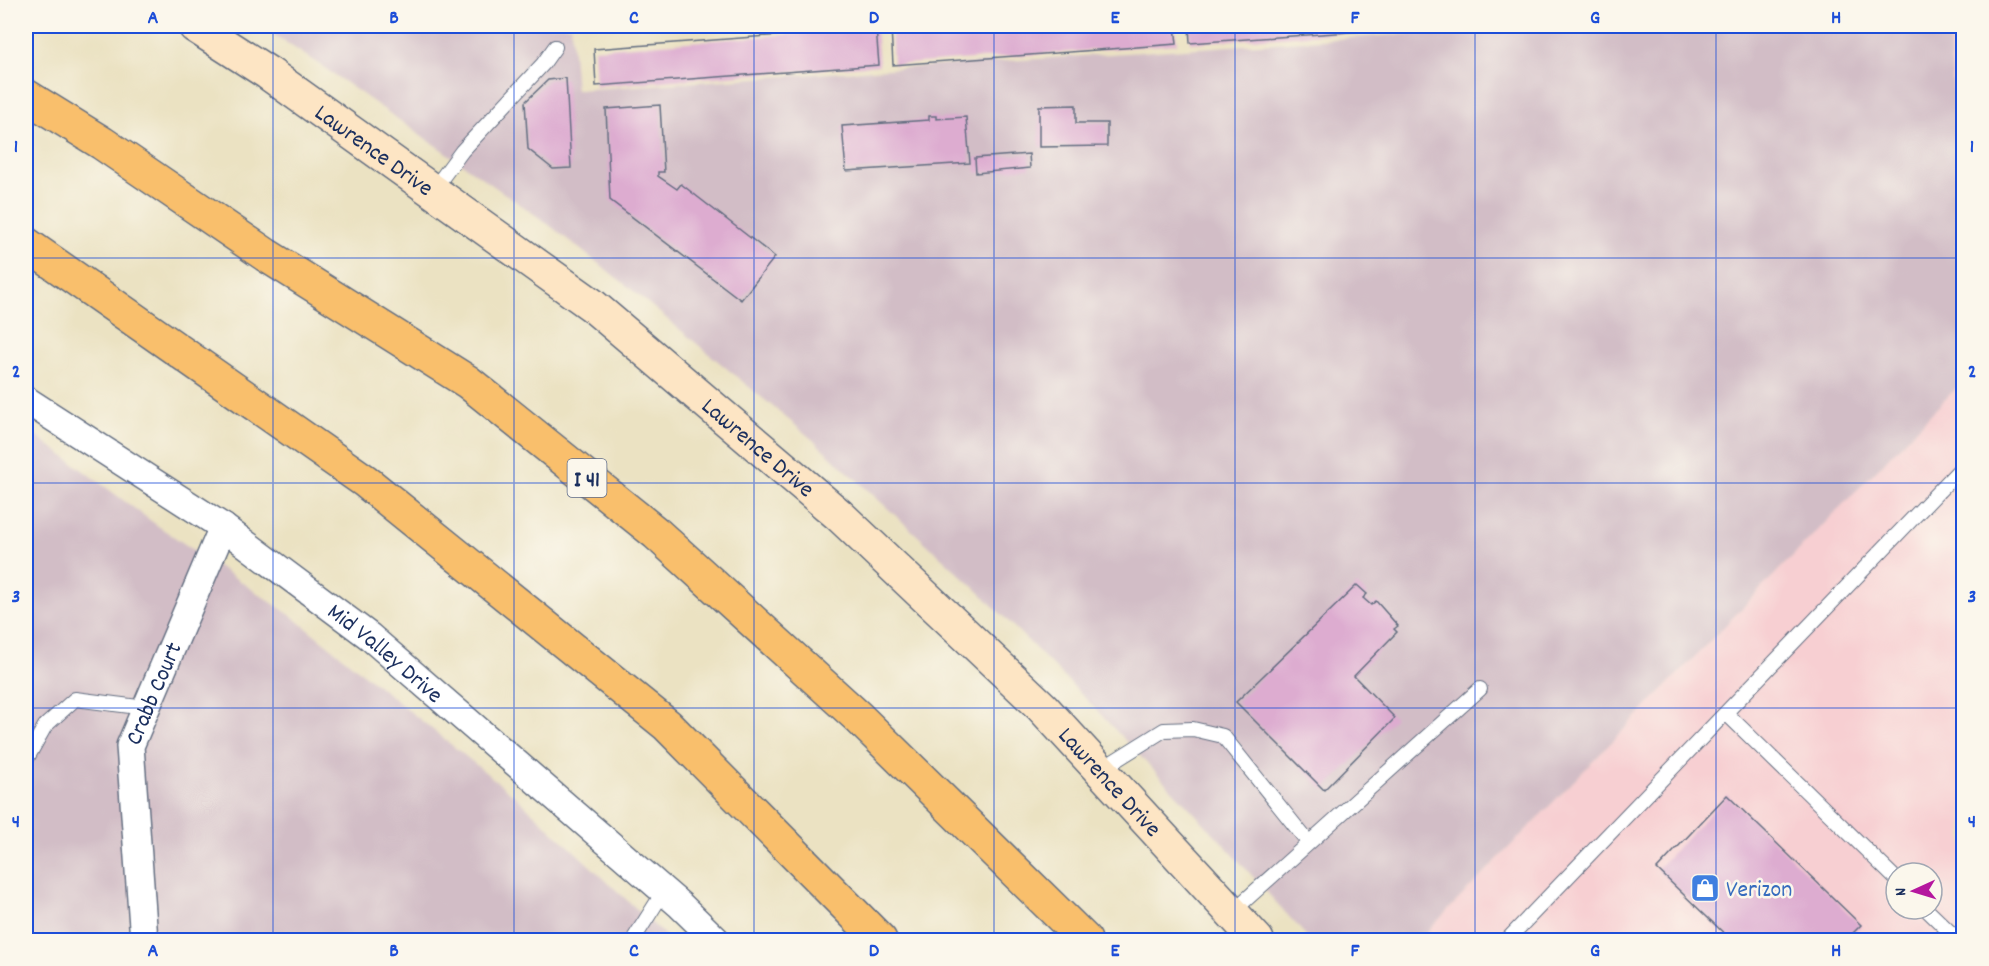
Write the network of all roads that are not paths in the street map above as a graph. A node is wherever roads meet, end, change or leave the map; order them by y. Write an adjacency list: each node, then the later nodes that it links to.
1 (195, 26): 4 (main road, Lawrence Drive)
2 (555, 47): 4 (lane)
3 (26, 96): 23 (highway, I 41)
4 (433, 190): 13 (main road, Lawrence Drive)
5 (26, 244): 22 (highway)
6 (26, 400): 8 (street, Mid Valley Drive)
7 (1964, 465): 11 (lane)
8 (223, 527): 10 (street, Crabb Court); 16 (street, Mid Valley Drive)
9 (1480, 689): 14 (lane)
10 (146, 708): 12 (lane); 19 (street, Crabb Court)
11 (1726, 713): 15 (lane); 25 (lane)
12 (26, 760)
13 (1100, 770): 14 (lane); 17 (main road, Lawrence Drive)
14 (1309, 843): 17 (lane)
15 (1884, 867)
16 (664, 891): 20 (lane); 21 (street, Mid Valley Drive)
17 (1231, 913): 24 (main road, Lawrence Drive)
18 (1939, 921): 26 (lane)
19 (144, 940)
20 (633, 940)
21 (716, 940)
22 (880, 940)
23 (1085, 940)
24 (1257, 940)
25 (1507, 940)
26 (1959, 940)

